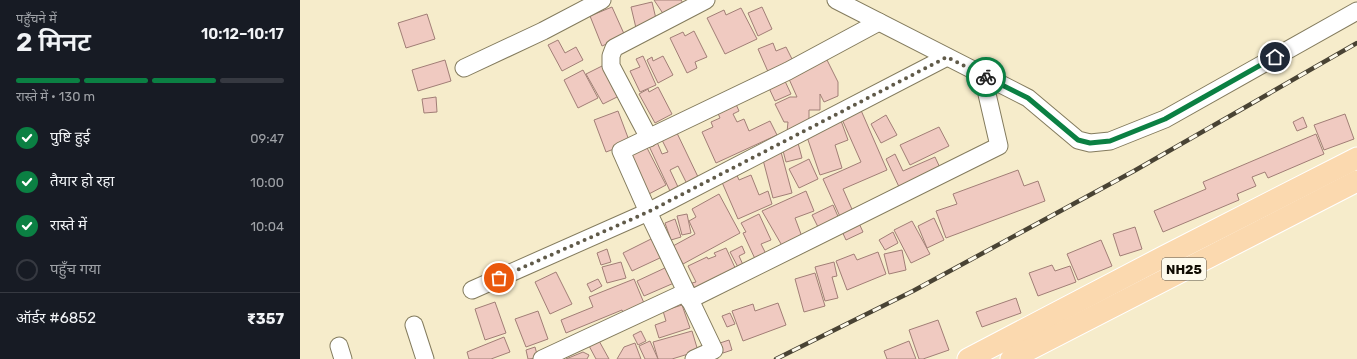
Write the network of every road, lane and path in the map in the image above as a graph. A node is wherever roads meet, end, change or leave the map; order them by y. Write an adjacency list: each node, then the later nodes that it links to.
1 (602, 0): 7 (street)
2 (706, 0): 9 (street)
3 (836, 0): 5 (street)
4 (1357, 11): 8 (street)
5 (879, 22): 6 (street); 9 (street)
6 (947, 57): 8 (street); 12 (street)
7 (464, 68)
8 (990, 79): 14 (street)
9 (649, 138): 12 (street)
10 (1357, 158): 19 (main road, NH25)
11 (1357, 181): 20 (main road, NH25)
12 (648, 212): 13 (street); 14 (street)
13 (472, 290)
14 (688, 296): 17 (street); 18 (street)
15 (414, 325): 16 (street)
16 (425, 359)
17 (542, 359)
18 (694, 359)
19 (968, 359)
20 (1011, 359)

